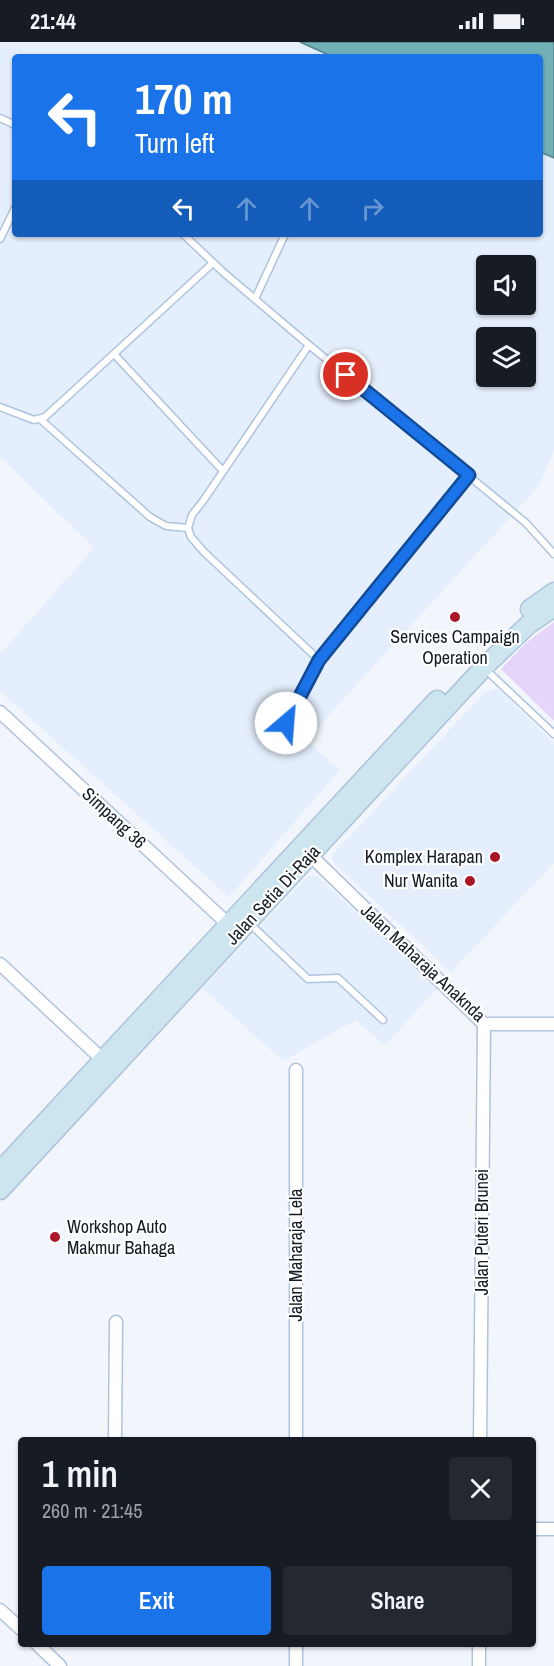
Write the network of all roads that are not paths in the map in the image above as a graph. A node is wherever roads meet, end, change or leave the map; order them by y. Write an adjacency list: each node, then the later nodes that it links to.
1 (12, 214): 4 (lane)
2 (186, 237): 5 (lane)
3 (284, 237): 6 (lane)
4 (0, 239)
5 (213, 262): 6 (lane); 8 (lane)
6 (255, 299): 7 (lane)
7 (309, 345): 11 (lane); 12 (lane)
8 (114, 354): 10 (lane); 11 (lane)
9 (0, 407): 10 (lane)
10 (40, 419): 13 (lane)
11 (224, 471): 13 (lane)
12 (469, 475): 14 (lane); 17 (lane)
13 (188, 528): 17 (lane)
14 (554, 554)
15 (554, 592): 24 (main road, Jalan Setia Di-Raja)
16 (554, 607): 18 (main road, Jalan Setia Di-Raja)
17 (319, 660): 20 (lane)
18 (484, 667): 21 (lane); 22 (main road, Jalan Setia Di-Raja)
19 (0, 712): 24 (street, Simpang 36)
20 (286, 723)
21 (553, 730)
22 (310, 855): 23 (main road, Jalan Setia Di-Raja); 27 (street, Jalan Maharaja Anaknda)
23 (248, 922): 26 (lane); 32 (main road, Jalan Setia Di-Raja)
24 (228, 924): 29 (main road, Jalan Setia Di-Raja)
25 (0, 964): 29 (street)
26 (383, 1020)
27 (484, 1024): 28 (street, Jalan Maharaja Anaknda); 36 (street, Jalan Puteri Brunei)
28 (554, 1024)
29 (103, 1060): 31 (main road, Jalan Setia Di-Raja)
30 (296, 1070): 35 (street, Jalan Maharaja Lela)
31 (0, 1171)
32 (0, 1190)
33 (116, 1322): 34 (street)
34 (115, 1437)
35 (296, 1437)
36 (480, 1437)
37 (536, 1529): 38 (street)
38 (554, 1529)
39 (0, 1610): 40 (street)
40 (18, 1624)
41 (40, 1647): 44 (street)
42 (296, 1647): 45 (street)
43 (479, 1647): 46 (street)
44 (60, 1666)
45 (296, 1666)
46 (479, 1666)

